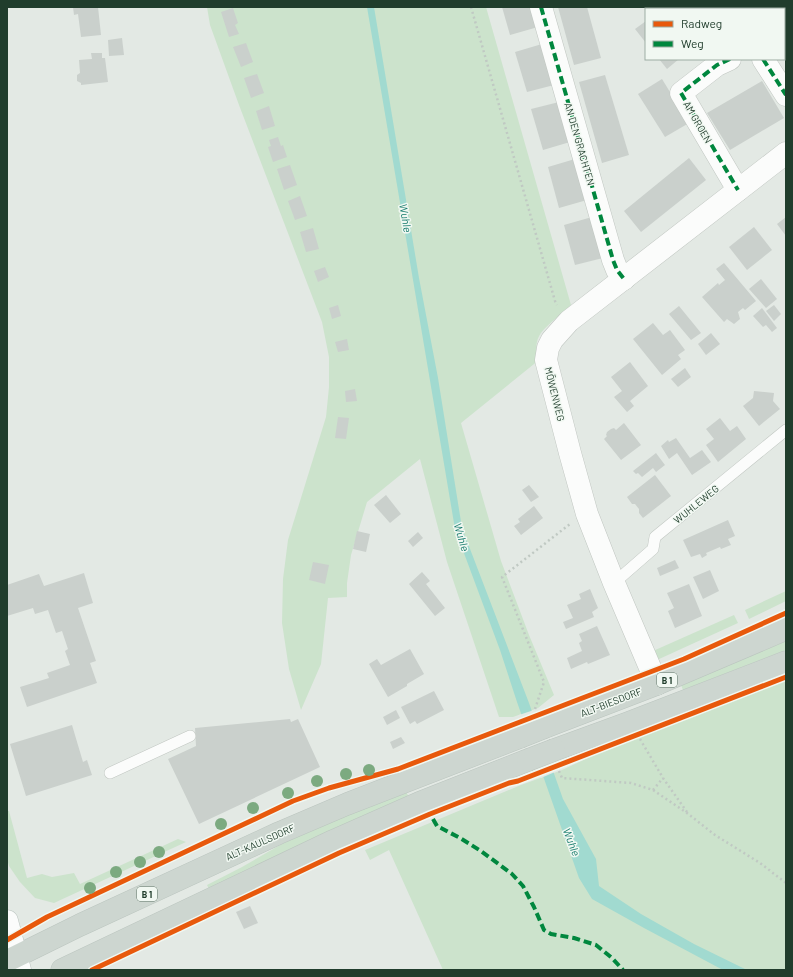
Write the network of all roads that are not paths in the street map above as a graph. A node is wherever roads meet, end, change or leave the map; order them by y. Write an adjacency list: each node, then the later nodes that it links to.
1 (541, 7): 7 (street, AN DEN GRACHTEN)
2 (764, 60): 4 (street)
3 (720, 61): 6 (street, AM GROEN)
4 (786, 96)
5 (786, 153): 6 (street, MÖWENWEG)
6 (738, 190): 7 (street, MÖWENWEG)
7 (624, 279): 9 (street, MÖWENWEG)
8 (786, 430): 9 (lane, WUHLEWEG)
9 (614, 583): 12 (street, MÖWENWEG)
10 (786, 629): 12 (main road, ALT-BIESDORF / B 1)
11 (786, 662): 18 (main road, bridge)
12 (657, 684): 14 (main road, ALT-BIESDORF / B 1, bridge)
13 (190, 736): 15 (lane)
14 (520, 737): 17 (main road, ALT-KAULSDORF / B 1)
15 (110, 772)
16 (7, 921): 17 (street)
17 (14, 963)
18 (62, 970)

